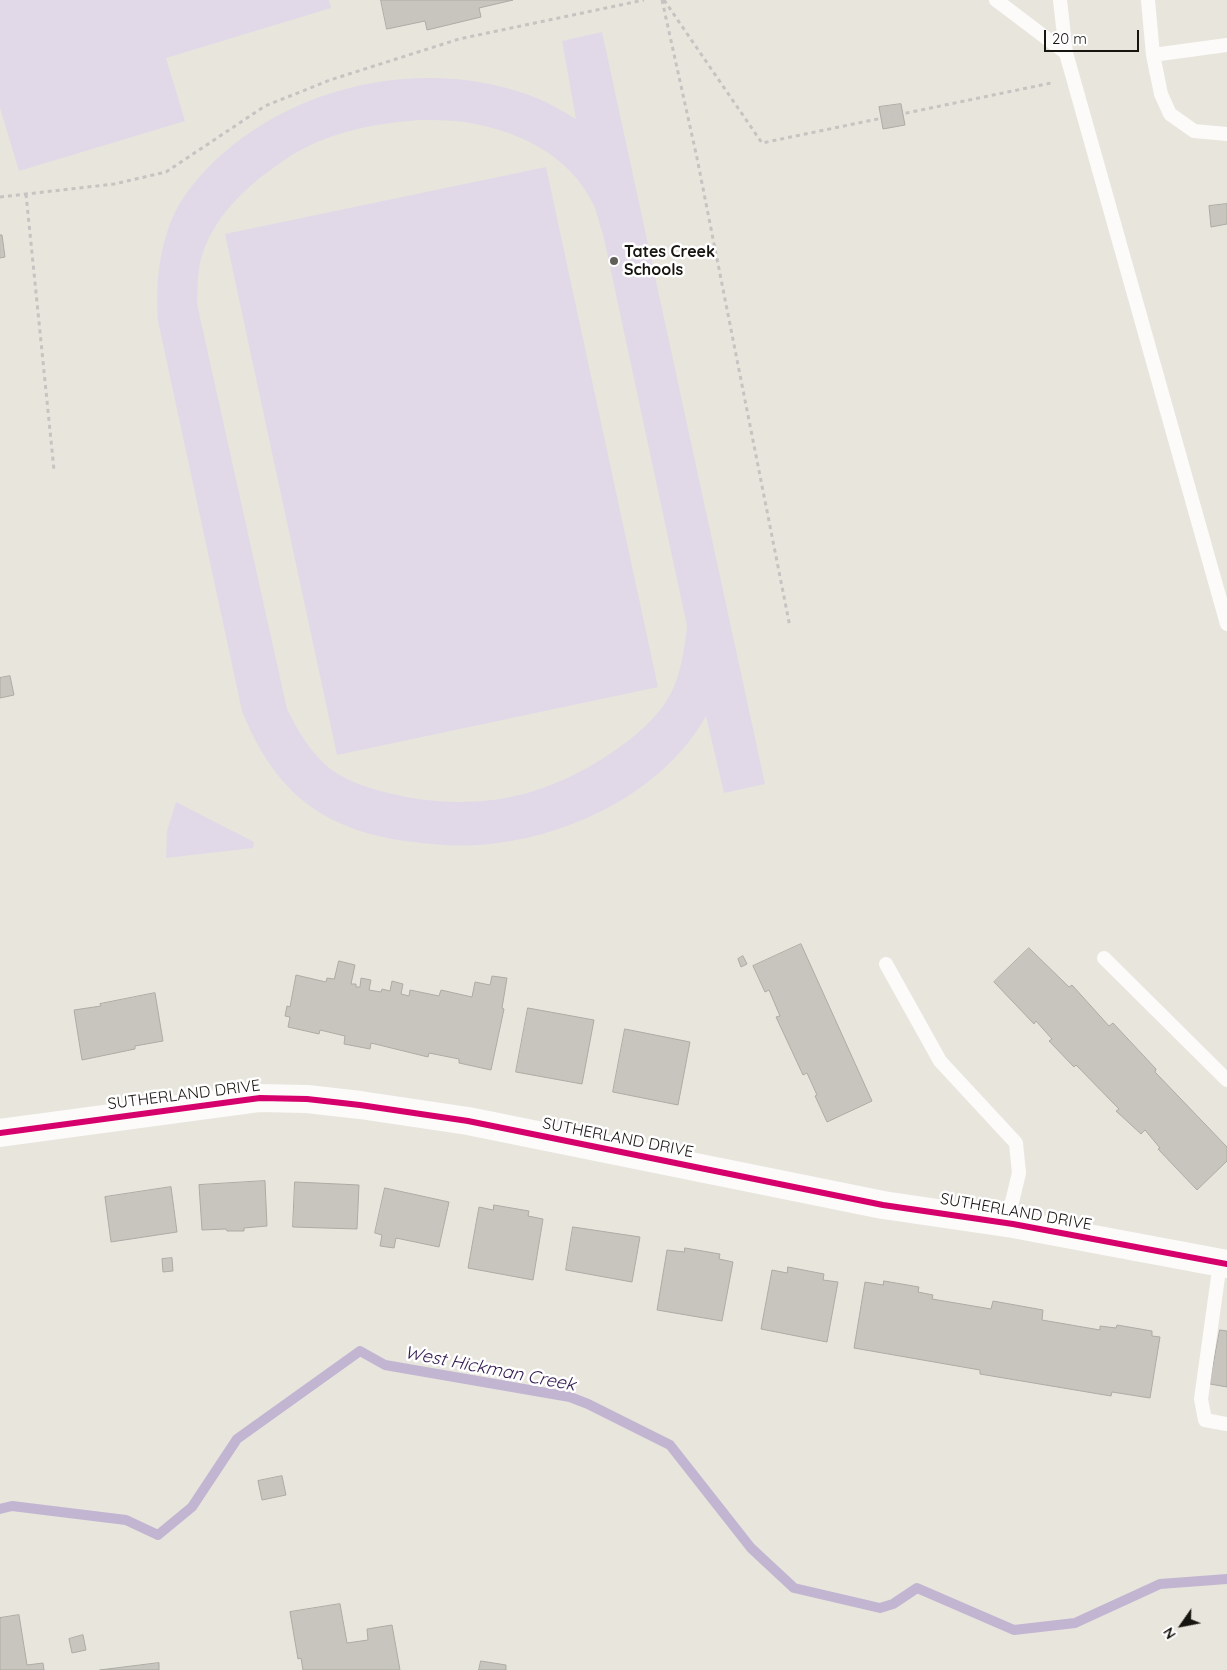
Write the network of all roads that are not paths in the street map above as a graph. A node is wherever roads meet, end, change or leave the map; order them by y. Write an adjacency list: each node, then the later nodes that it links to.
1 (996, 0): 5 (lane)
2 (1060, 0): 5 (lane)
3 (1148, 0): 6 (lane)
4 (1227, 45): 6 (lane)
5 (1066, 53): 8 (lane)
6 (1153, 55): 7 (lane)
7 (1227, 134)
8 (1227, 624)
9 (1104, 958): 11 (lane)
10 (886, 964): 13 (lane)
11 (1227, 1080)
12 (0, 1133): 13 (street, SUTHERLAND DRIVE)
13 (1007, 1223): 14 (street, SUTHERLAND DRIVE)
14 (1223, 1264): 15 (lane)
15 (1227, 1424)

